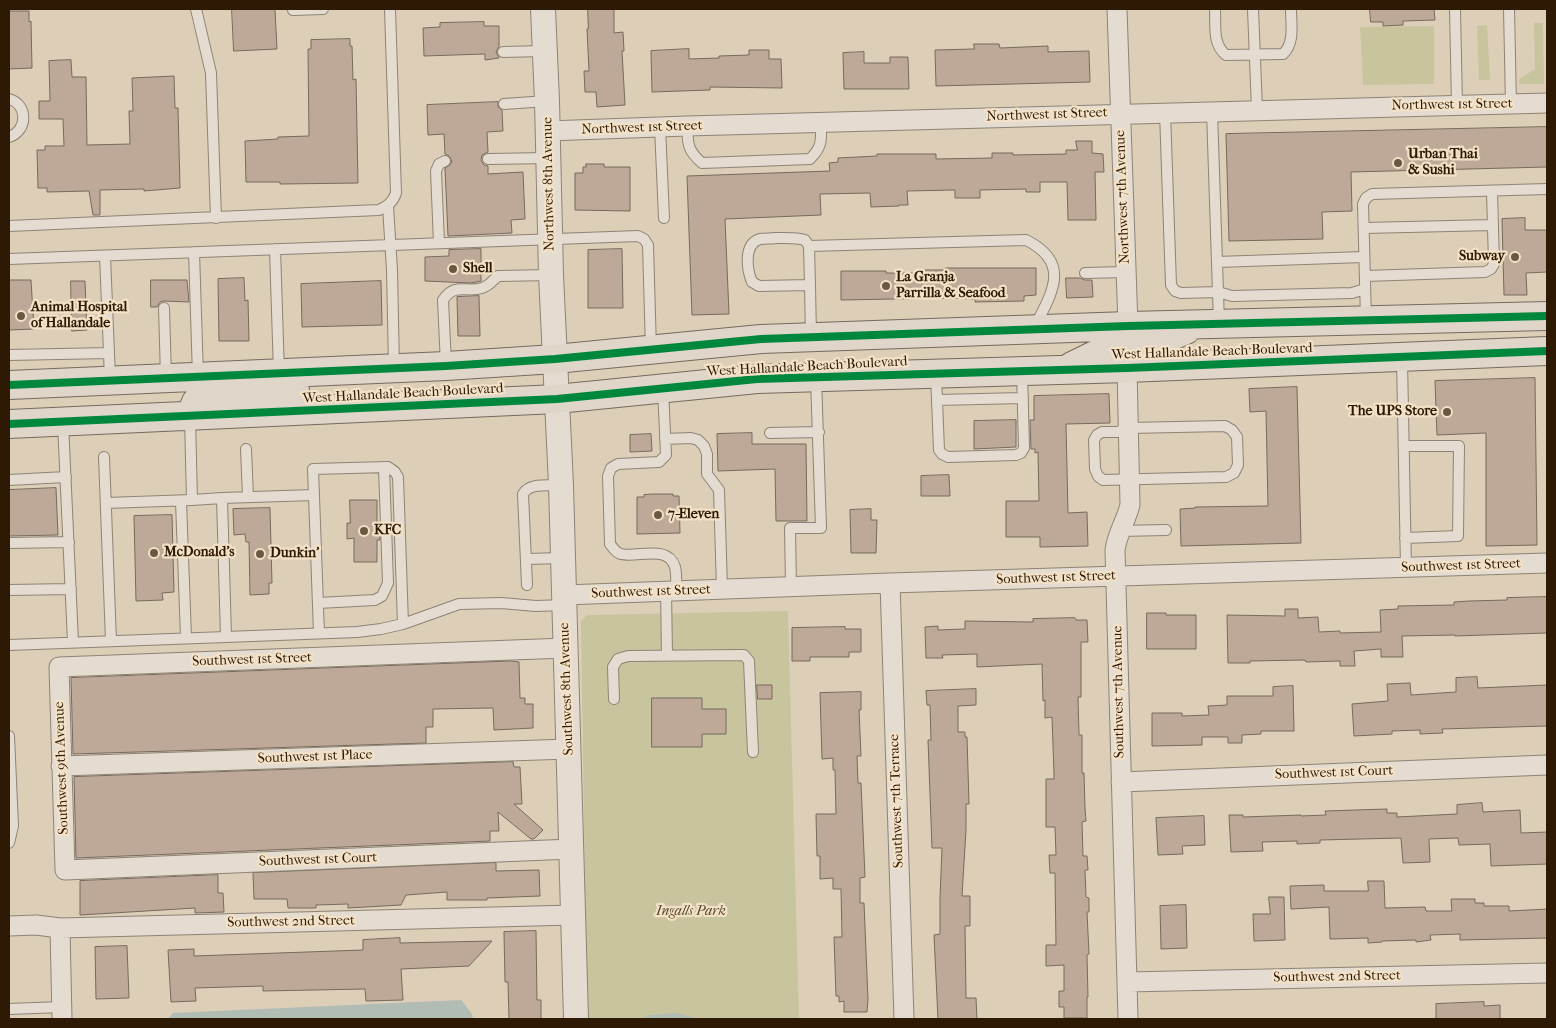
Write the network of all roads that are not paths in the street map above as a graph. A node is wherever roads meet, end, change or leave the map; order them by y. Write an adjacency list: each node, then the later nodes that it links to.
1 (196, 9): 36 (lane)
2 (323, 9): 11 (lane)
3 (390, 9): 35 (lane)
4 (542, 9): 12 (street, Northwest 8th Avenue)
5 (1117, 9): 24 (street, Northwest 7th Avenue)
6 (1215, 9): 14 (lane)
7 (1253, 9): 14 (lane)
8 (1291, 9): 14 (lane)
9 (1455, 9): 20 (lane)
10 (1509, 9): 19 (lane)
11 (293, 10)
12 (544, 51): 13 (lane); 16 (street, Northwest 8th Avenue)
13 (503, 52)
14 (1255, 55): 21 (lane)
15 (9, 99): 29 (lane)
16 (547, 101): 18 (lane); 28 (street, Northwest 8th Avenue)
17 (1547, 103): 19 (street, Northwest 1st Street)
18 (504, 104)
19 (1511, 104): 20 (street, Northwest 1st Street)
20 (1457, 105): 21 (street, Northwest 1st Street)
21 (1257, 110): 22 (street, Northwest 1st Street)
22 (1212, 111): 23 (street, Northwest 1st Street); 50 (lane)
23 (1165, 112): 24 (street, Northwest 1st Street); 57 (lane)
24 (1120, 113): 25 (street, Northwest 1st Street); 51 (street, Northwest 7th Avenue)
25 (821, 122): 26 (street, Northwest 1st Street); 26 (lane)
26 (687, 126): 27 (street, Northwest 1st Street)
27 (660, 127): 28 (street, Northwest 1st Street); 37 (lane)
28 (547, 132): 30 (street, Northwest 8th Avenue)
29 (9, 137)
30 (548, 158): 31 (lane); 41 (street, Northwest 8th Avenue)
31 (488, 159)
32 (445, 161): 42 (lane)
33 (1547, 189): 34 (lane)
34 (1492, 191): 38 (lane); 40 (lane)
35 (388, 206): 36 (lane); 43 (lane)
36 (216, 218): 39 (lane)
37 (664, 218)
38 (1493, 225): 40 (lane); 54 (lane)
39 (9, 226)
40 (1364, 228): 48 (lane)
41 (550, 239): 42 (lane); 53 (street, Northwest 8th Avenue); 65 (lane)
42 (439, 243): 43 (lane)
43 (389, 245): 45 (lane); 72 (lane)
44 (809, 246): 55 (lane); 55 (lane); 63 (lane)
45 (275, 249): 46 (lane); 77 (lane)
46 (194, 252): 47 (lane); 79 (lane)
47 (105, 256): 49 (lane); 67 (lane)
48 (1364, 257): 50 (lane); 54 (lane)
49 (9, 259)
50 (1217, 262): 57 (lane)
51 (1125, 272): 52 (lane); 62 (street, Northwest 7th Avenue)
52 (1085, 273)
53 (551, 274): 70 (street, Northwest 8th Avenue); 71 (lane)
54 (1365, 276): 56 (lane)
55 (810, 284): 64 (lane)
56 (1365, 289): 57 (lane); 60 (lane)
57 (1218, 292): 61 (lane)
58 (164, 308): 79 (lane)
59 (1547, 316): 60 (main road, West Hallandale Beach Boulevard)
60 (1366, 320): 61 (main road, West Hallandale Beach Boulevard)
61 (1210, 324): 62 (main road, West Hallandale Beach Boulevard); 73 (main road)
62 (1128, 326): 63 (main road, West Hallandale Beach Boulevard); 74 (main road)
63 (1033, 330): 64 (main road, West Hallandale Beach Boulevard)
64 (811, 338): 65 (main road, West Hallandale Beach Boulevard)
65 (651, 350): 70 (main road, West Hallandale Beach Boulevard)
66 (1547, 351): 69 (main road, West Hallandale Beach Boulevard)
67 (109, 353): 68 (lane); 80 (lane)
68 (9, 355)
69 (1402, 357): 73 (main road, West Hallandale Beach Boulevard); 93 (lane)
70 (554, 359): 71 (main road, West Hallandale Beach Boulevard); 85 (street, Southwest 8th Avenue)
71 (446, 366): 72 (main road, West Hallandale Beach Boulevard)
72 (394, 368): 75 (main road, West Hallandale Beach Boulevard)
73 (1127, 368): 74 (main road, West Hallandale Beach Boulevard); 89 (street, Southwest 7th Avenue)
74 (1064, 370): 76 (main road, West Hallandale Beach Boulevard)
75 (324, 371): 77 (main road, West Hallandale Beach Boulevard); 86 (main road)
76 (1022, 371): 82 (main road, West Hallandale Beach Boulevard); 84 (lane)
77 (279, 374): 79 (main road, West Hallandale Beach Boulevard)
78 (816, 377): 82 (main road, West Hallandale Beach Boulevard); 83 (main road, West Hallandale Beach Boulevard); 90 (lane)
79 (183, 378): 80 (main road, West Hallandale Beach Boulevard); 87 (main road)
80 (110, 381): 81 (main road, West Hallandale Beach Boulevard)
81 (9, 385)
82 (937, 387): 84 (lane); 84 (lane)
83 (663, 388): 85 (main road, West Hallandale Beach Boulevard); 92 (lane)
84 (1022, 398)
85 (557, 399): 86 (main road, West Hallandale Beach Boulevard); 100 (street, Southwest 8th Avenue)
86 (190, 417): 87 (main road, West Hallandale Beach Boulevard); 104 (lane)
87 (52, 423): 88 (main road, West Hallandale Beach Boulevard); 97 (lane)
88 (9, 424)
89 (1129, 428): 99 (street, Southwest 7th Avenue); 99 (lane); 99 (lane)
90 (819, 432): 91 (lane); 119 (lane)
91 (770, 433)
92 (665, 439): 121 (lane); 123 (lane)
93 (1404, 446): 109 (lane); 109 (lane)
94 (246, 449): 102 (lane)
95 (104, 457): 106 (lane)
96 (386, 467): 101 (lane); 125 (lane); 126 (lane)
97 (66, 477): 98 (lane); 110 (lane)
98 (9, 480)
99 (1130, 480): 108 (street, Southwest 7th Avenue)
100 (561, 485): 112 (street, Southwest 8th Avenue); 113 (lane)
101 (314, 494): 102 (lane); 125 (lane)
102 (248, 497): 103 (lane)
103 (222, 498): 104 (lane); 128 (lane)
104 (192, 500): 105 (lane)
105 (180, 501): 106 (lane); 129 (lane)
106 (106, 503): 130 (lane)
107 (1166, 530): 108 (lane)
108 (1120, 531): 116 (street, Southwest 7th Avenue)
109 (1405, 538): 115 (lane)
110 (69, 542): 111 (lane); 120 (lane)
111 (9, 543)
112 (563, 558): 113 (lane); 124 (street, Southwest 8th Avenue)
113 (526, 559): 118 (lane)
114 (1547, 563): 115 (street, Southwest 1st Street)
115 (1406, 568): 116 (street, Southwest 1st Street)
116 (1116, 576): 117 (street, Southwest 1st Street); 142 (street, Southwest 7th Avenue)
117 (890, 583): 119 (street, Southwest 1st Street); 154 (street, Southwest 7th Terrace)
118 (527, 585)
119 (791, 586): 121 (street, Southwest 1st Street)
120 (71, 588): 122 (lane); 131 (lane)
121 (722, 589): 123 (street, Southwest 1st Street)
122 (9, 590)
123 (671, 591): 124 (street, Southwest 1st Street); 134 (lane)
124 (564, 600): 126 (lane); 133 (street, Southwest 8th Avenue)
125 (318, 603): 127 (lane)
126 (403, 624): 127 (lane)
127 (319, 632): 128 (lane)
128 (226, 637): 129 (lane)
129 (186, 638): 130 (lane)
130 (112, 641): 131 (lane)
131 (73, 642): 132 (lane)
132 (9, 644)
133 (566, 648): 135 (street, Southwest 1st Street); 138 (street, Southwest 8th Avenue)
134 (667, 655): 136 (lane); 139 (lane)
135 (59, 667): 141 (street, Southwest 9th Avenue)
136 (614, 699)
137 (9, 736): 143 (lane)
138 (569, 748): 141 (street, Southwest 1st Place); 144 (street, Southwest 8th Avenue)
139 (753, 752)
140 (1547, 765): 142 (street, Southwest 1st Court)
141 (61, 766): 145 (street, Southwest 9th Avenue)
142 (1121, 782): 150 (street, Southwest 7th Avenue)
143 (9, 843)
144 (572, 849): 145 (street, Southwest 1st Court); 146 (street, Southwest 8th Avenue)
145 (65, 870)
146 (574, 915): 148 (street, Southwest 2nd Street); 153 (street, Southwest 8th Avenue)
147 (9, 926): 148 (street, Southwest 2nd Street)
148 (60, 928): 152 (street)
149 (1547, 973): 150 (street, Southwest 2nd Street)
150 (1127, 982): 155 (street, Southwest 7th Avenue)
151 (9, 1009): 152 (lane)
152 (62, 1013)
153 (576, 1019)
154 (904, 1019)
155 (1128, 1019)

